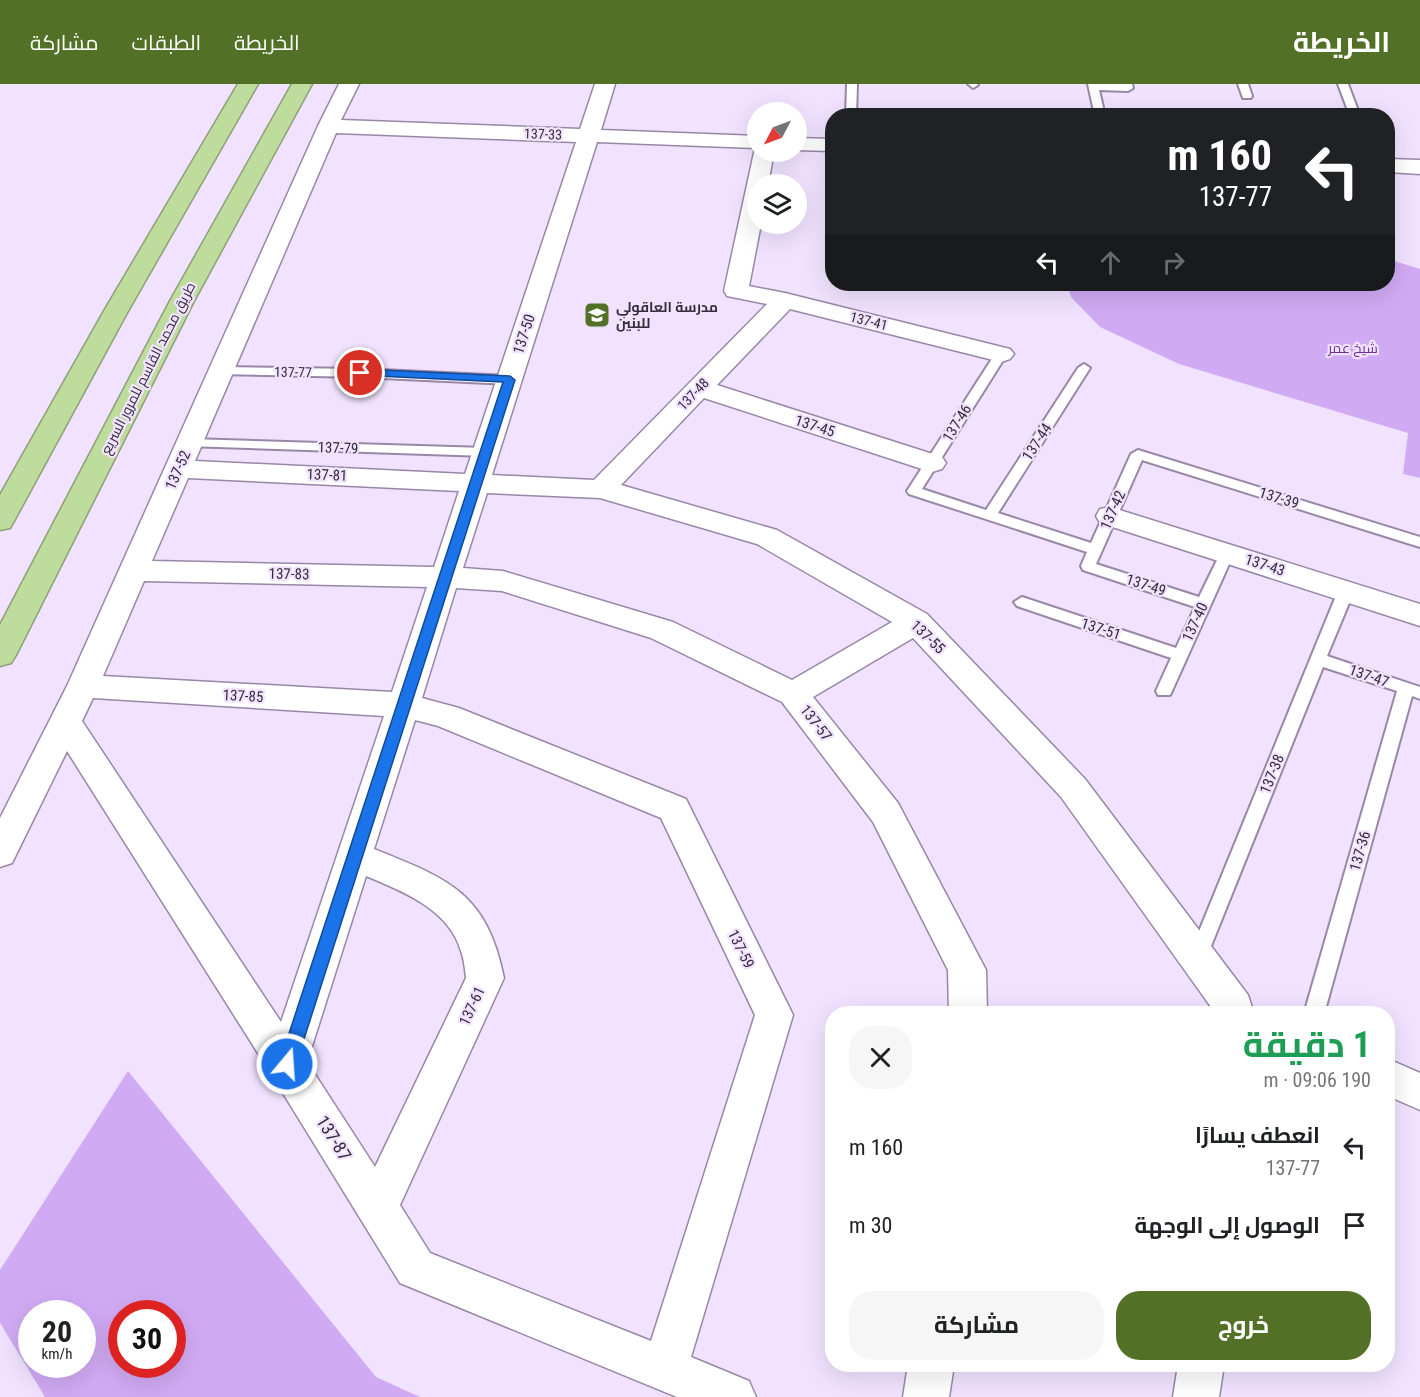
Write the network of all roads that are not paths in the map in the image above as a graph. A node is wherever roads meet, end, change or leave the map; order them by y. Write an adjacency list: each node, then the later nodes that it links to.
1 (248, 84): 36 (highway)
2 (302, 84): 48 (highway, طريق محمد القاسم للمرور السريع)
3 (349, 84): 14 (street, 137-52)
4 (605, 84): 15 (street, 137-50)
5 (852, 84): 11 (lane)
6 (1128, 84): 9 (lane)
7 (1243, 84): 10 (lane)
8 (1343, 84): 13 (lane)
9 (1093, 85): 12 (lane)
10 (1247, 96)
11 (851, 108)
12 (1098, 108)
13 (1352, 108)
14 (328, 126): 15 (street, 137-33); 25 (street, 137-52)
15 (588, 136): 16 (street, 137-33); 26 (street, 137-50)
16 (747, 142)
17 (807, 144): 18 (street)
18 (825, 145)
19 (761, 162): 22 (street, 137-41)
20 (1395, 166): 21 (street)
21 (1420, 167)
22 (785, 300): 23 (street, 137-41); 27 (street, 137-48)
23 (1000, 354): 30 (lane, 137-46)
24 (1084, 368): 34 (lane, 137-44)
25 (221, 371): 26 (lane, 137-77); 28 (street, 137-52)
26 (510, 380): 31 (street, 137-50)
27 (699, 388): 30 (street, 137-45); 33 (street, 137-48)
28 (190, 443): 31 (lane, 137-79); 32 (street, 137-52)
29 (1138, 454): 35 (lane, 137-42); 37 (lane, 137-39)
30 (932, 464): 34 (lane, 137-46)
31 (481, 467): 32 (street, 137-81); 33 (street, 137-55); 42 (street, 137-50)
32 (178, 469): 41 (street, 137-52)
33 (601, 489): 47 (street, 137-55)
34 (989, 516): 38 (lane)
35 (1110, 516): 38 (lane, 137-42); 39 (street, 137-43)
36 (0, 521)
37 (1420, 542)
38 (1095, 550): 40 (lane, 137-42)
39 (1227, 553): 43 (street, 137-43); 45 (lane, 137-40)
40 (1088, 566): 45 (lane, 137-49)
41 (133, 571): 42 (street, 137-83); 51 (street, 137-52)
42 (446, 577): 54 (street, 137-57); 55 (street, 137-50)
43 (1346, 591): 46 (street, 137-43); 50 (lane, 137-38)
44 (1022, 602): 49 (lane, 137-51)
45 (1204, 604): 49 (lane, 137-40)
46 (1420, 615)
47 (916, 622): 54 (street); 59 (street, 137-55)
48 (0, 655)
49 (1180, 655): 52 (lane, 137-40)
50 (1318, 659): 53 (lane, 137-47); 59 (lane, 137-38)
51 (83, 686): 55 (street, 137-85); 56 (street, 137-52)
52 (1164, 691)
53 (1413, 691): 62 (lane, 137-36)
54 (793, 694): 60 (street, 137-57)
55 (404, 705): 58 (street, 137-50); 67 (street, 137-59)
56 (65, 721): 57 (street, 137-52); 63 (street, 137-87)
57 (0, 853)
58 (355, 856): 63 (street, 137-50); 66 (street, 137-61)
59 (1197, 956): 61 (street, 137-55)
60 (968, 1006)
61 (1234, 1006)
62 (1316, 1006)
63 (287, 1064): 66 (street, 137-87)
64 (1395, 1080): 65 (street)
65 (1420, 1092)
66 (377, 1208): 67 (street, 137-87)
67 (665, 1370): 70 (street, 137-87)
68 (930, 1372): 71 (street)
69 (1201, 1372): 72 (street)
70 (733, 1397)
71 (926, 1397)
72 (1196, 1397)

